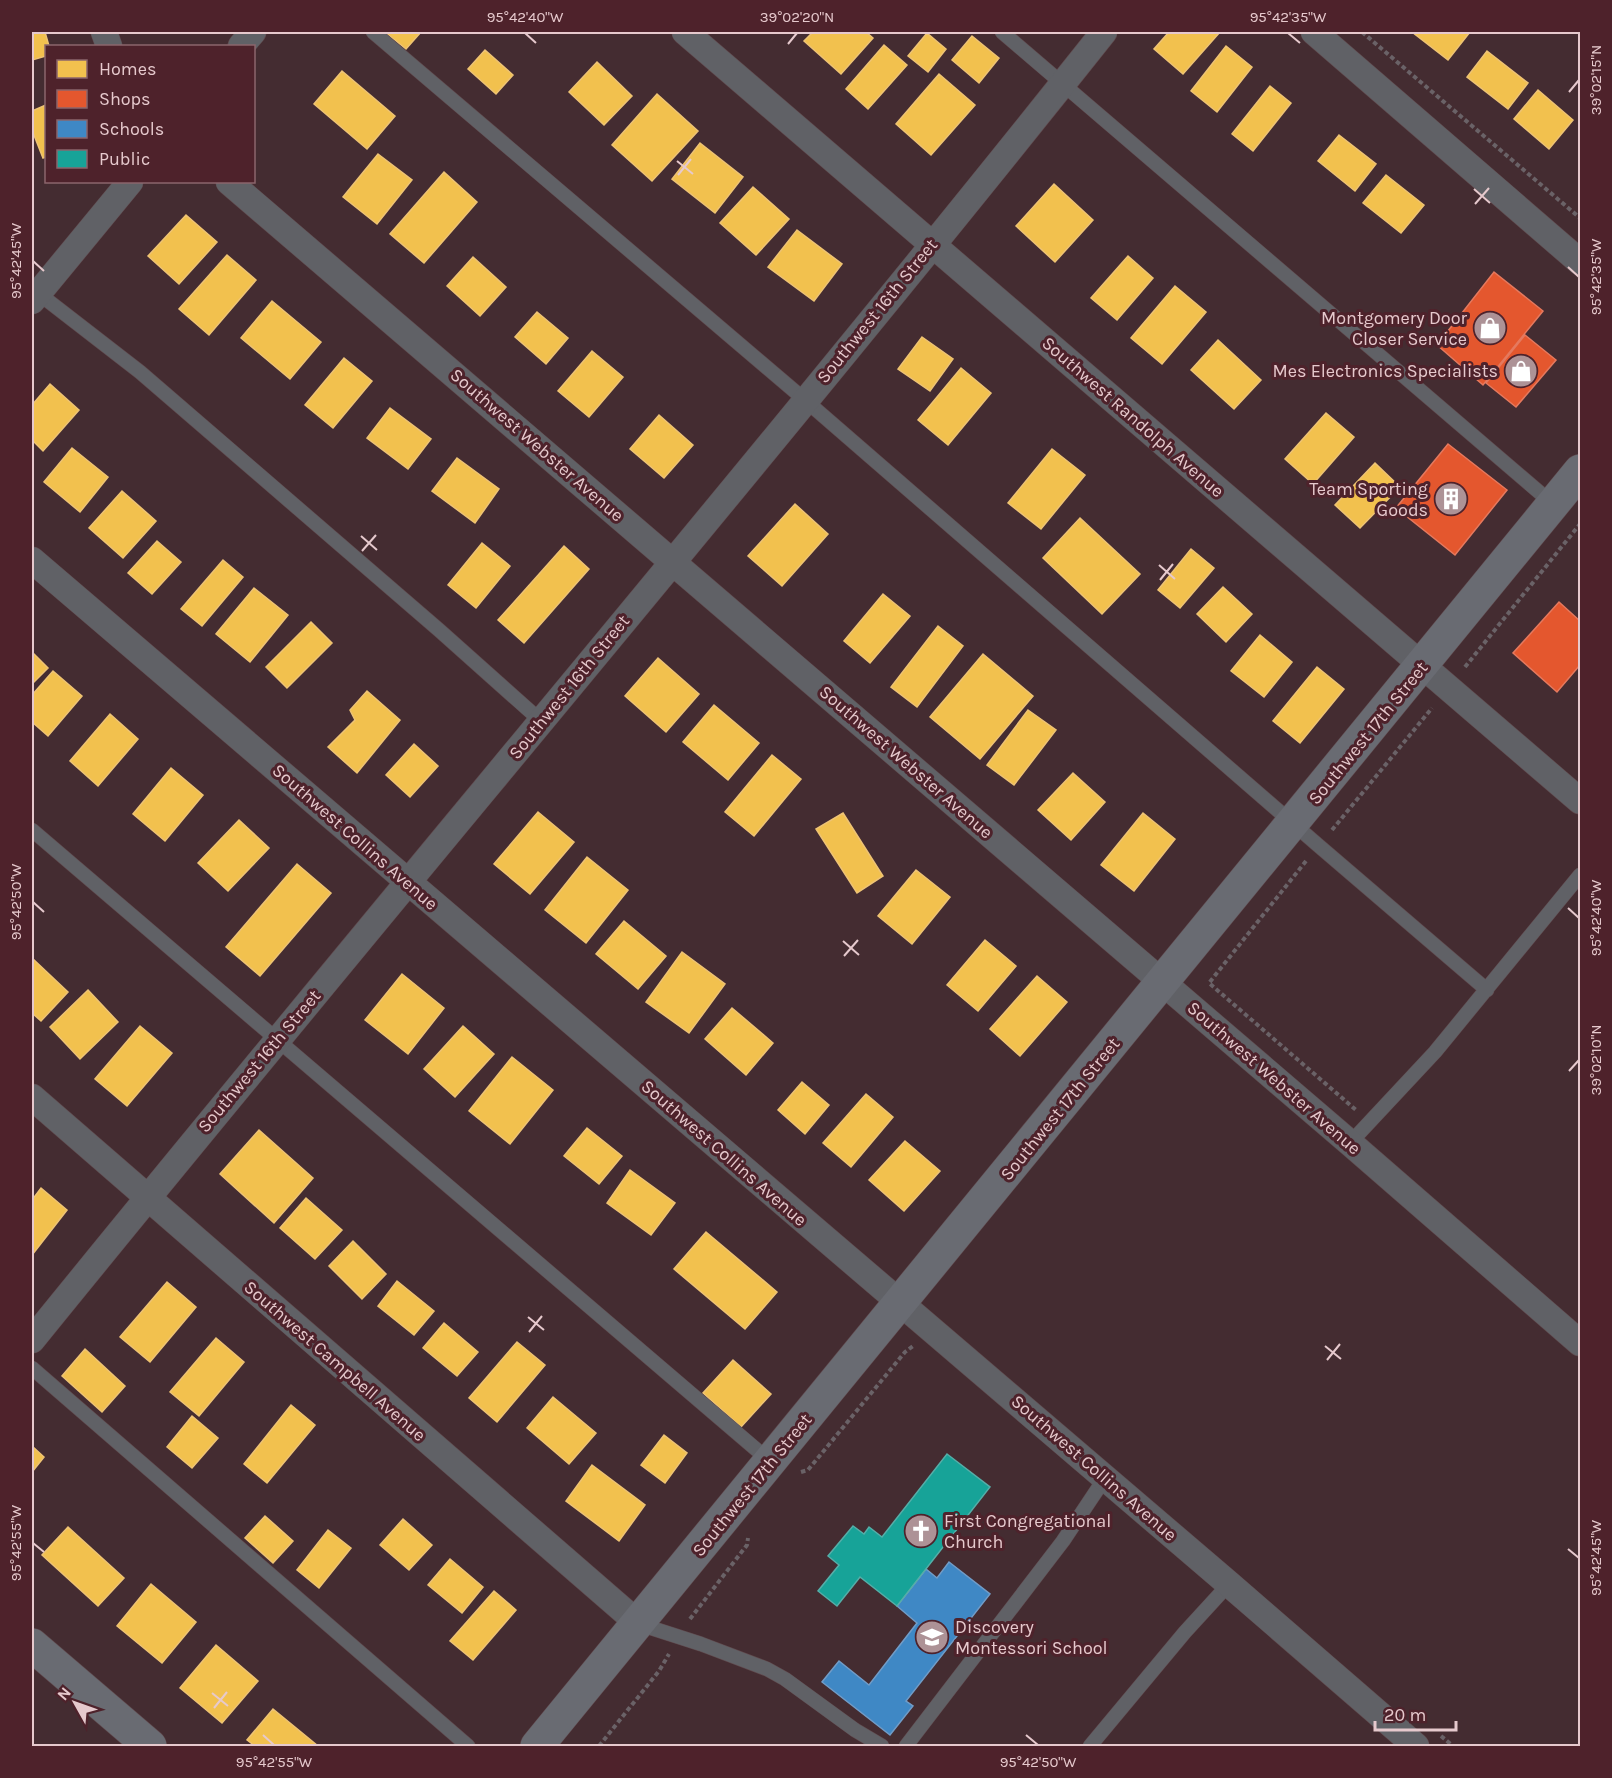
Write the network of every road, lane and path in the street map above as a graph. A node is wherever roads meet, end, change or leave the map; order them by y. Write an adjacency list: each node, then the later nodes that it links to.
1 (253, 32): 8 (street)
2 (373, 32): 16 (lane)
3 (685, 32): 13 (street, Southwest Randolph Avenue)
4 (1002, 32): 9 (lane)
5 (1104, 32): 9 (street, Southwest 16th Street)
6 (1314, 32): 14 (street)
7 (1362, 32): 12 (path)
8 (242, 45)
9 (1063, 83): 13 (street, Southwest 16th Street); 18 (lane)
10 (129, 183): 15 (street)
11 (230, 183): 21 (street, Southwest Webster Avenue)
12 (1581, 218)
13 (932, 244): 16 (street, Southwest 16th Street); 22 (street, Southwest Randolph Avenue)
14 (1581, 262)
15 (35, 297): 24 (lane)
16 (805, 400): 21 (street, Southwest 16th Street); 26 (lane)
17 (1581, 471): 18 (main road, Southwest 17th Street)
18 (1553, 504): 22 (main road, Southwest 17th Street)
19 (1581, 524): 23 (path)
20 (32, 560): 30 (street, Southwest Collins Avenue)
21 (673, 561): 24 (street, Southwest 16th Street); 31 (street, Southwest Webster Avenue)
22 (1423, 665): 23 (street, Southwest Randolph Avenue); 26 (main road, Southwest 17th Street)
23 (1448, 687): 25 (street, Southwest Randolph Avenue); 28 (path)
24 (541, 721): 30 (street, Southwest 16th Street)
25 (1581, 801)
26 (1293, 824): 28 (lane); 31 (main road, Southwest 17th Street)
27 (32, 830): 33 (lane)
28 (1318, 846): 32 (lane); 35 (path)
29 (1581, 875): 32 (lane)
30 (408, 883): 33 (street, Southwest 16th Street); 38 (street, Southwest Collins Avenue)
31 (1163, 983): 36 (street, Southwest Webster Avenue); 38 (main road, Southwest 17th Street)
32 (1487, 990): 35 (lane)
33 (276, 1040): 37 (street, Southwest 16th Street); 43 (lane)
34 (32, 1097): 37 (street, Southwest Campbell Avenue)
35 (1370, 1122): 36 (lane)
36 (1350, 1143): 41 (street, Southwest Webster Avenue)
37 (147, 1198): 40 (street, Southwest 16th Street); 47 (street, Southwest Campbell Avenue)
38 (901, 1303): 39 (street, Southwest Collins Avenue); 43 (main road, Southwest 17th Street)
39 (930, 1328): 43 (path); 44 (street, Southwest Collins Avenue)
40 (32, 1340)
41 (1581, 1343)
42 (32, 1368): 51 (lane)
43 (785, 1467): 47 (main road, Southwest 17th Street)
44 (1105, 1478): 46 (street, Southwest Collins Avenue); 55 (lane)
45 (748, 1529): 48 (path)
46 (1229, 1584): 56 (lane); 57 (street, Southwest Collins Avenue)
47 (639, 1624): 48 (lane); 52 (main road, Southwest 17th Street)
48 (680, 1637): 53 (path); 54 (lane)
49 (32, 1644): 50 (main road)
50 (150, 1746)
51 (468, 1746)
52 (537, 1746)
53 (600, 1746)
54 (882, 1746)
55 (906, 1746)
56 (1090, 1746)
57 (1416, 1746)

